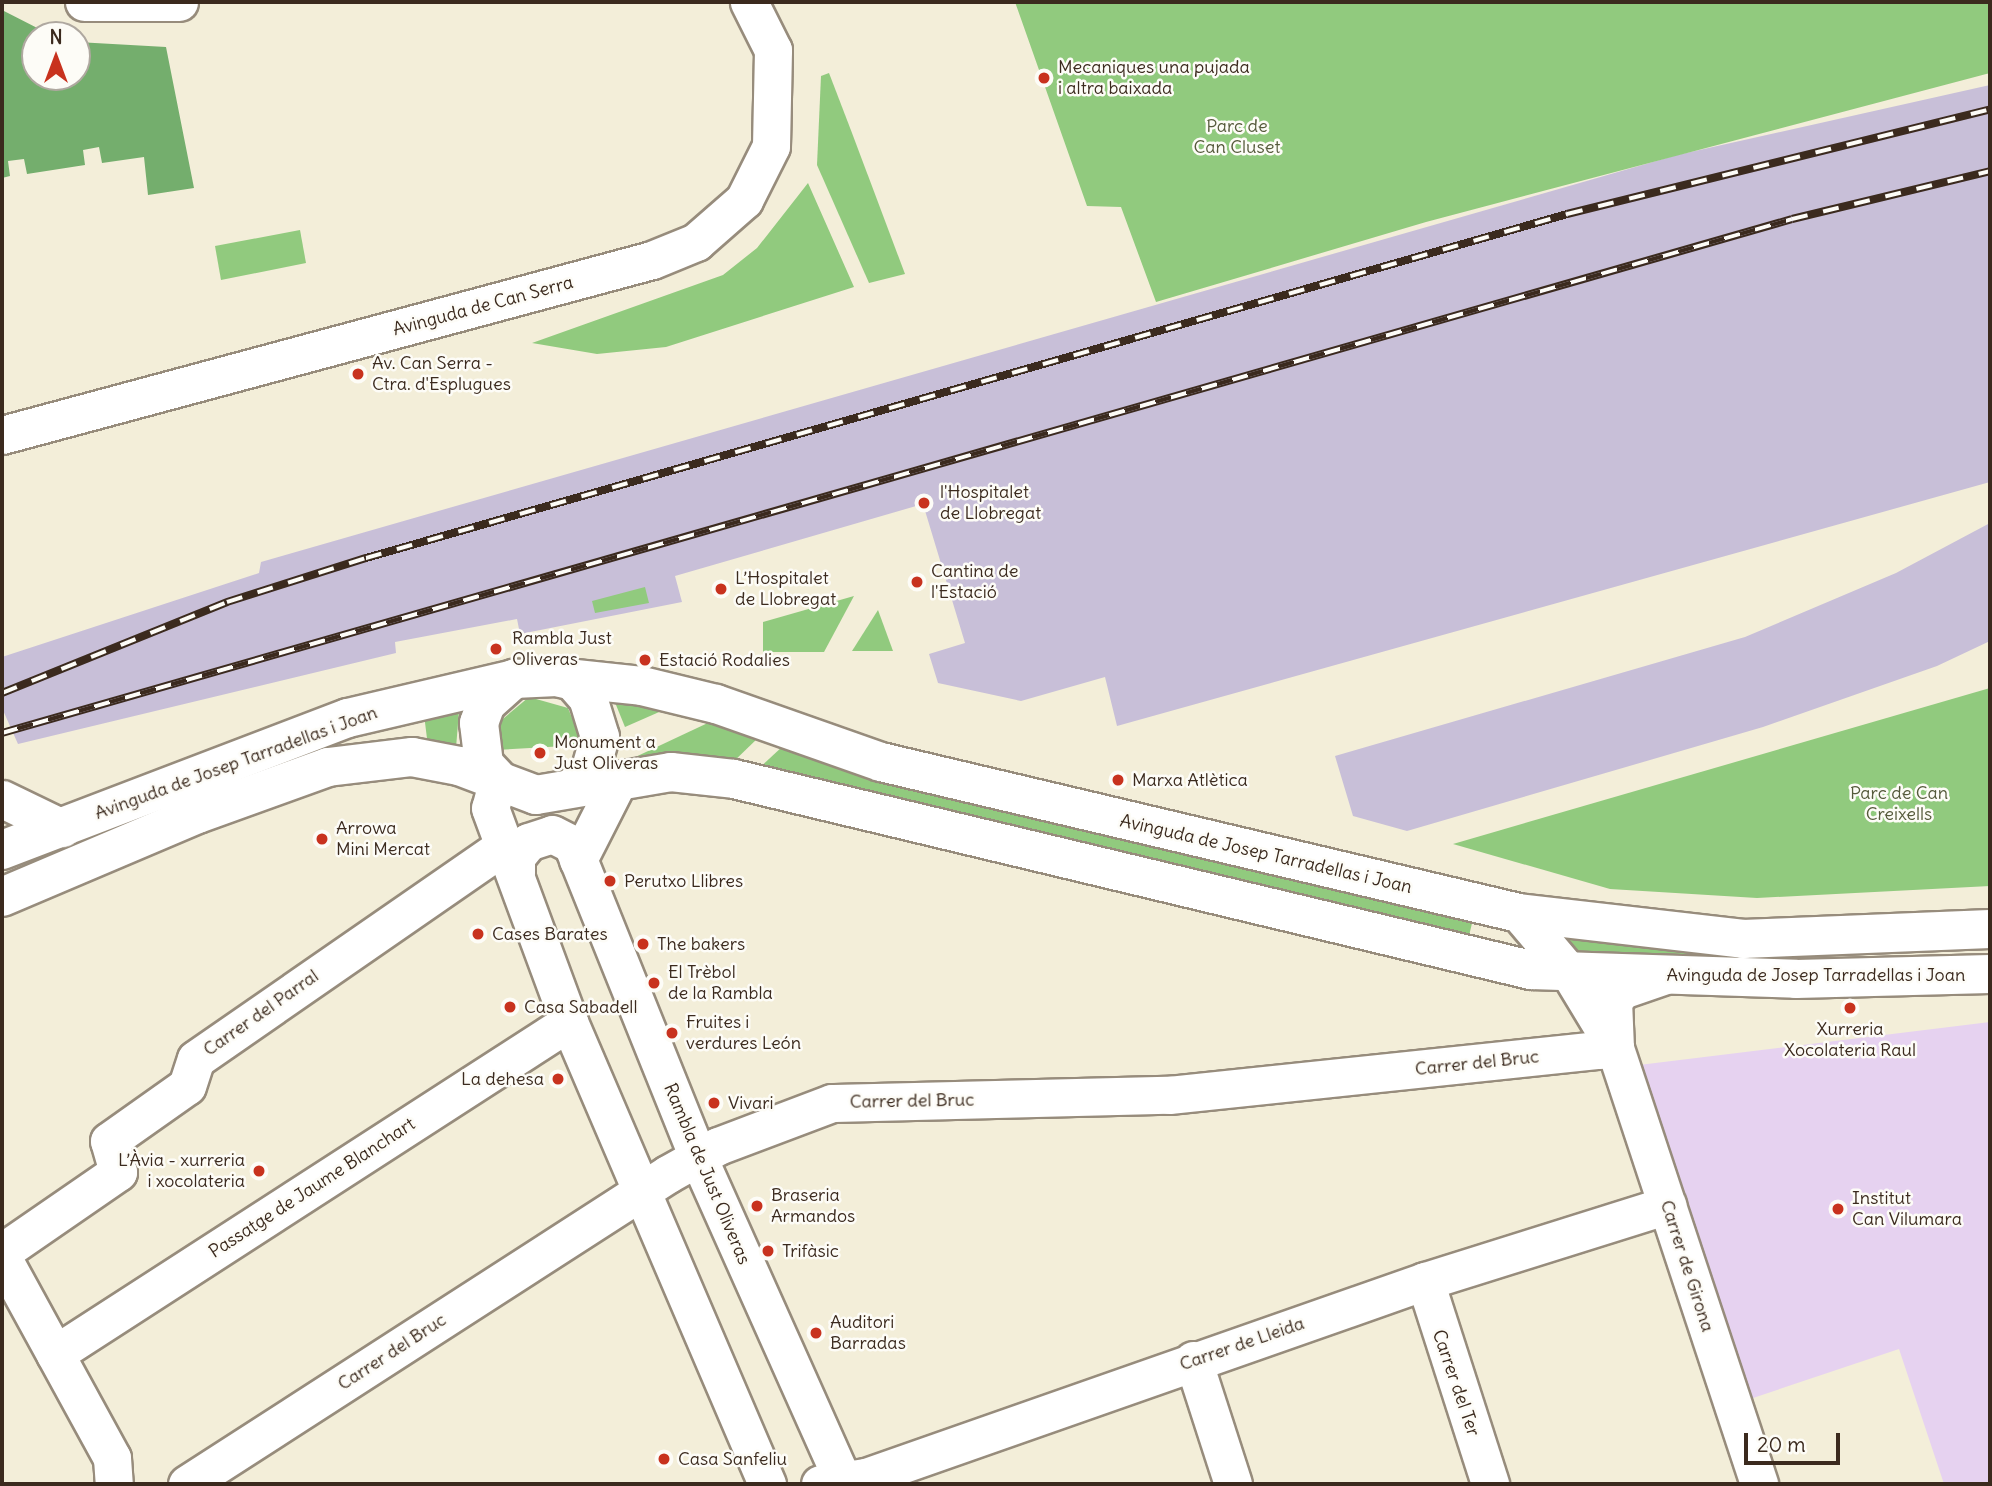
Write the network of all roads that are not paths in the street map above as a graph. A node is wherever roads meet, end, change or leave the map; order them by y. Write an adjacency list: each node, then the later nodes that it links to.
1 (84, 2): 2 (street)
2 (179, 2)
3 (749, 2): 4 (street, Avinguda de Can Serra)
4 (2, 435)
5 (557, 677): 6 (street, Avinguda de Josep Tarradellas i Joan); 9 (street); 16 (street, Avinguda de Josep Tarradellas i Joan)
6 (514, 679): 7 (street); 11 (street, Avinguda de Josep Tarradellas i Joan)
7 (498, 779): 9 (street, Avinguda de Josep Tarradellas i Joan); 13 (street); 15 (street, Avinguda de Josep Tarradellas i Joan)
8 (618, 781): 9 (street, Avinguda de Josep Tarradellas i Joan); 14 (street); 18 (street, Avinguda de Josep Tarradellas i Joan)
9 (574, 786)
10 (2, 799): 11 (street)
11 (62, 828): 12 (street, Avinguda de Josep Tarradellas i Joan)
12 (2, 850)
13 (507, 856): 14 (street, Rambla de Just Oliveras); 21 (street); 26 (street, Carrer del Parral)
14 (578, 860): 23 (street, Rambla de Just Oliveras)
15 (2, 897)
16 (1519, 913): 17 (street, Avinguda de Josep Tarradellas i Joan); 18 (street, Carrer de Girona)
17 (1990, 929)
18 (1569, 972): 20 (street, Avinguda de Josep Tarradellas i Joan); 22 (street, Carrer de Girona)
19 (1990, 974): 20 (street, Avinguda de Josep Tarradellas i Joan)
20 (1663, 976): 22 (street, Carrer de Girona)
21 (569, 1022): 24 (street); 28 (street, Passatge de Jaume Blanchart)
22 (1615, 1048): 23 (street, Carrer del Bruc); 25 (street, Carrer de Girona)
23 (698, 1157): 24 (street, Carrer del Bruc); 30 (street, Rambla de Just Oliveras)
24 (638, 1192): 32 (street, Carrer del Bruc); 33 (street)
25 (1667, 1205): 27 (street, Carrer de Lleida); 36 (street, Carrer de Girona)
26 (2, 1254): 28 (street)
27 (1424, 1281): 29 (street, Carrer de Lleida); 35 (street, Carrer del Ter)
28 (55, 1354): 31 (street)
29 (1193, 1360): 30 (street, Carrer de Lleida); 34 (street)
30 (835, 1482)
31 (114, 1484)
32 (187, 1484)
33 (767, 1484)
34 (1233, 1484)
35 (1490, 1484)
36 (1759, 1484)

